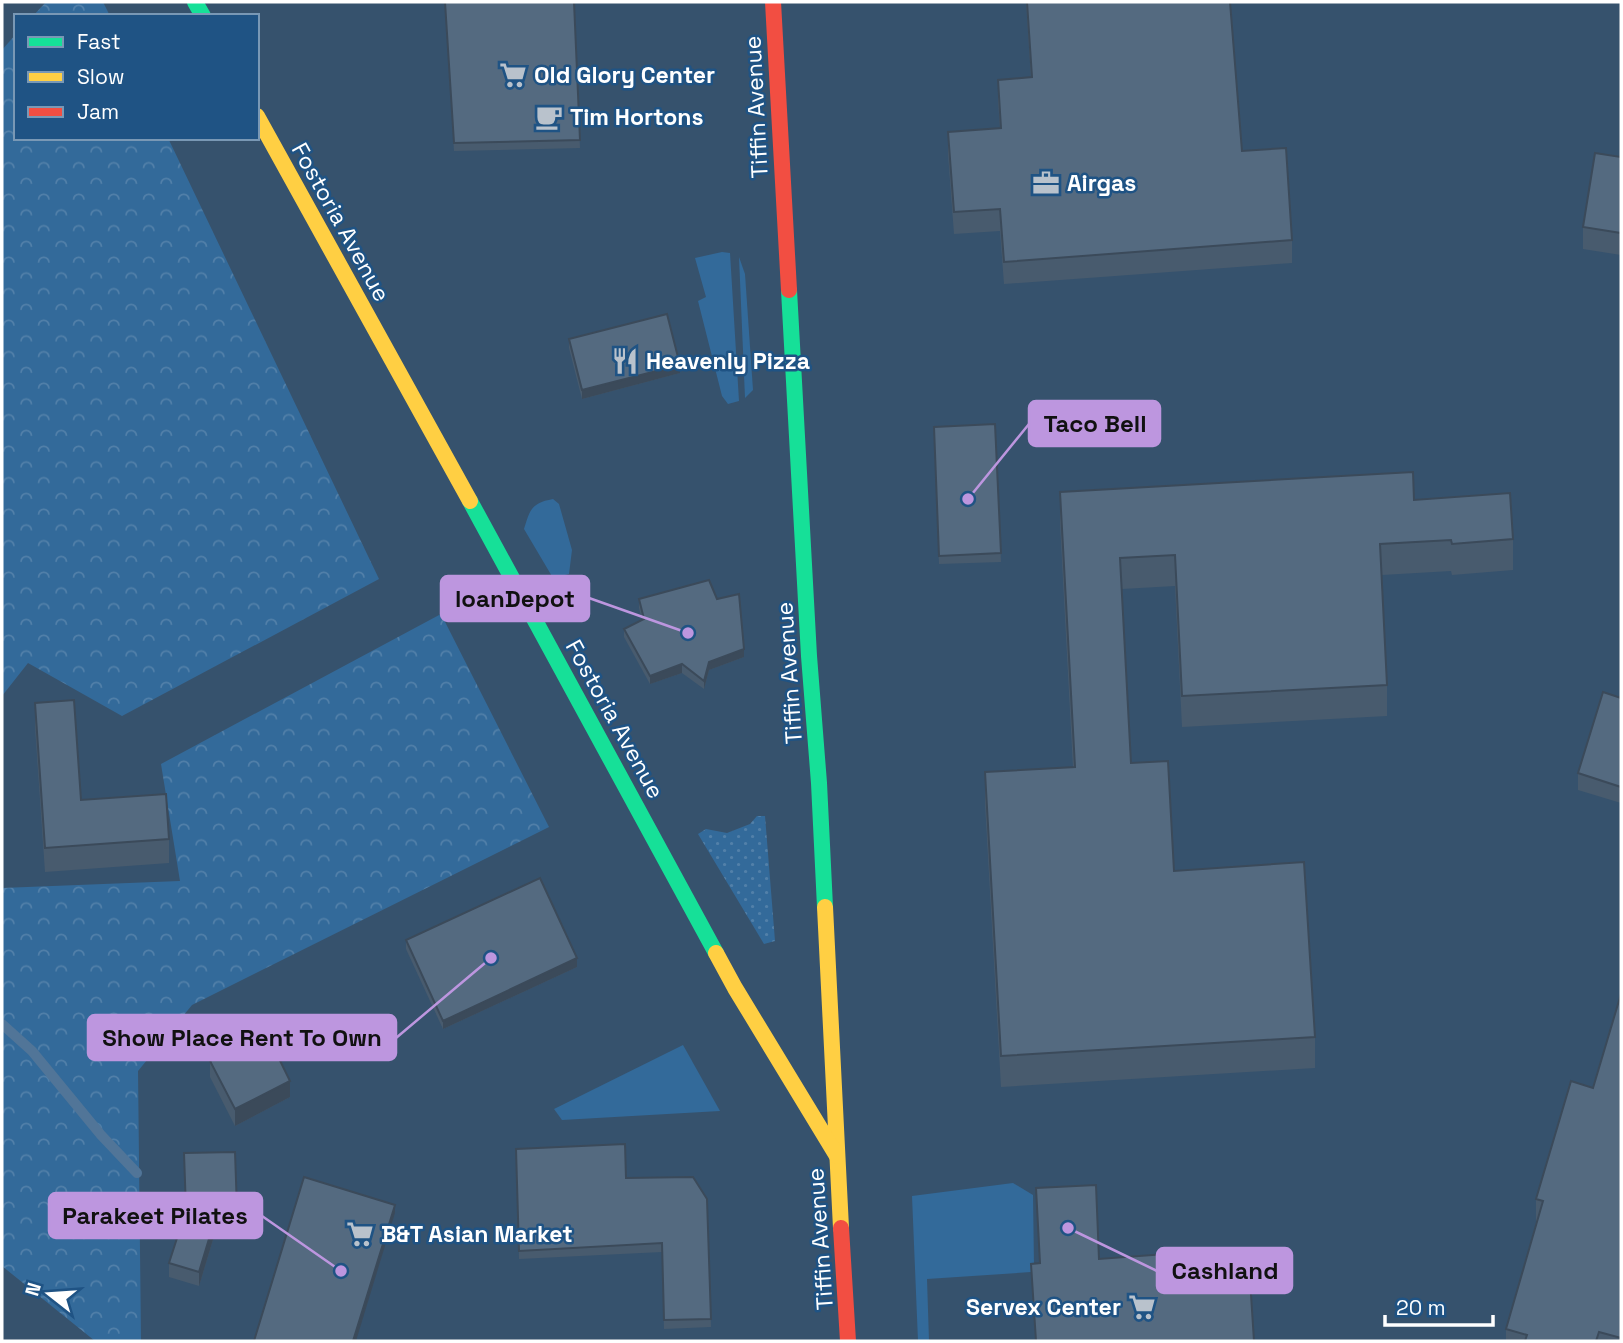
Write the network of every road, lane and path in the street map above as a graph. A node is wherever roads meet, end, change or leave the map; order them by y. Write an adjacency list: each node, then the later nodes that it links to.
1 (773, 2): 3 (main road, Tiffin Avenue)
2 (259, 120): 3 (main road, Fostoria Avenue)
3 (837, 1156): 4 (main road, Tiffin Avenue)
4 (848, 1341)

